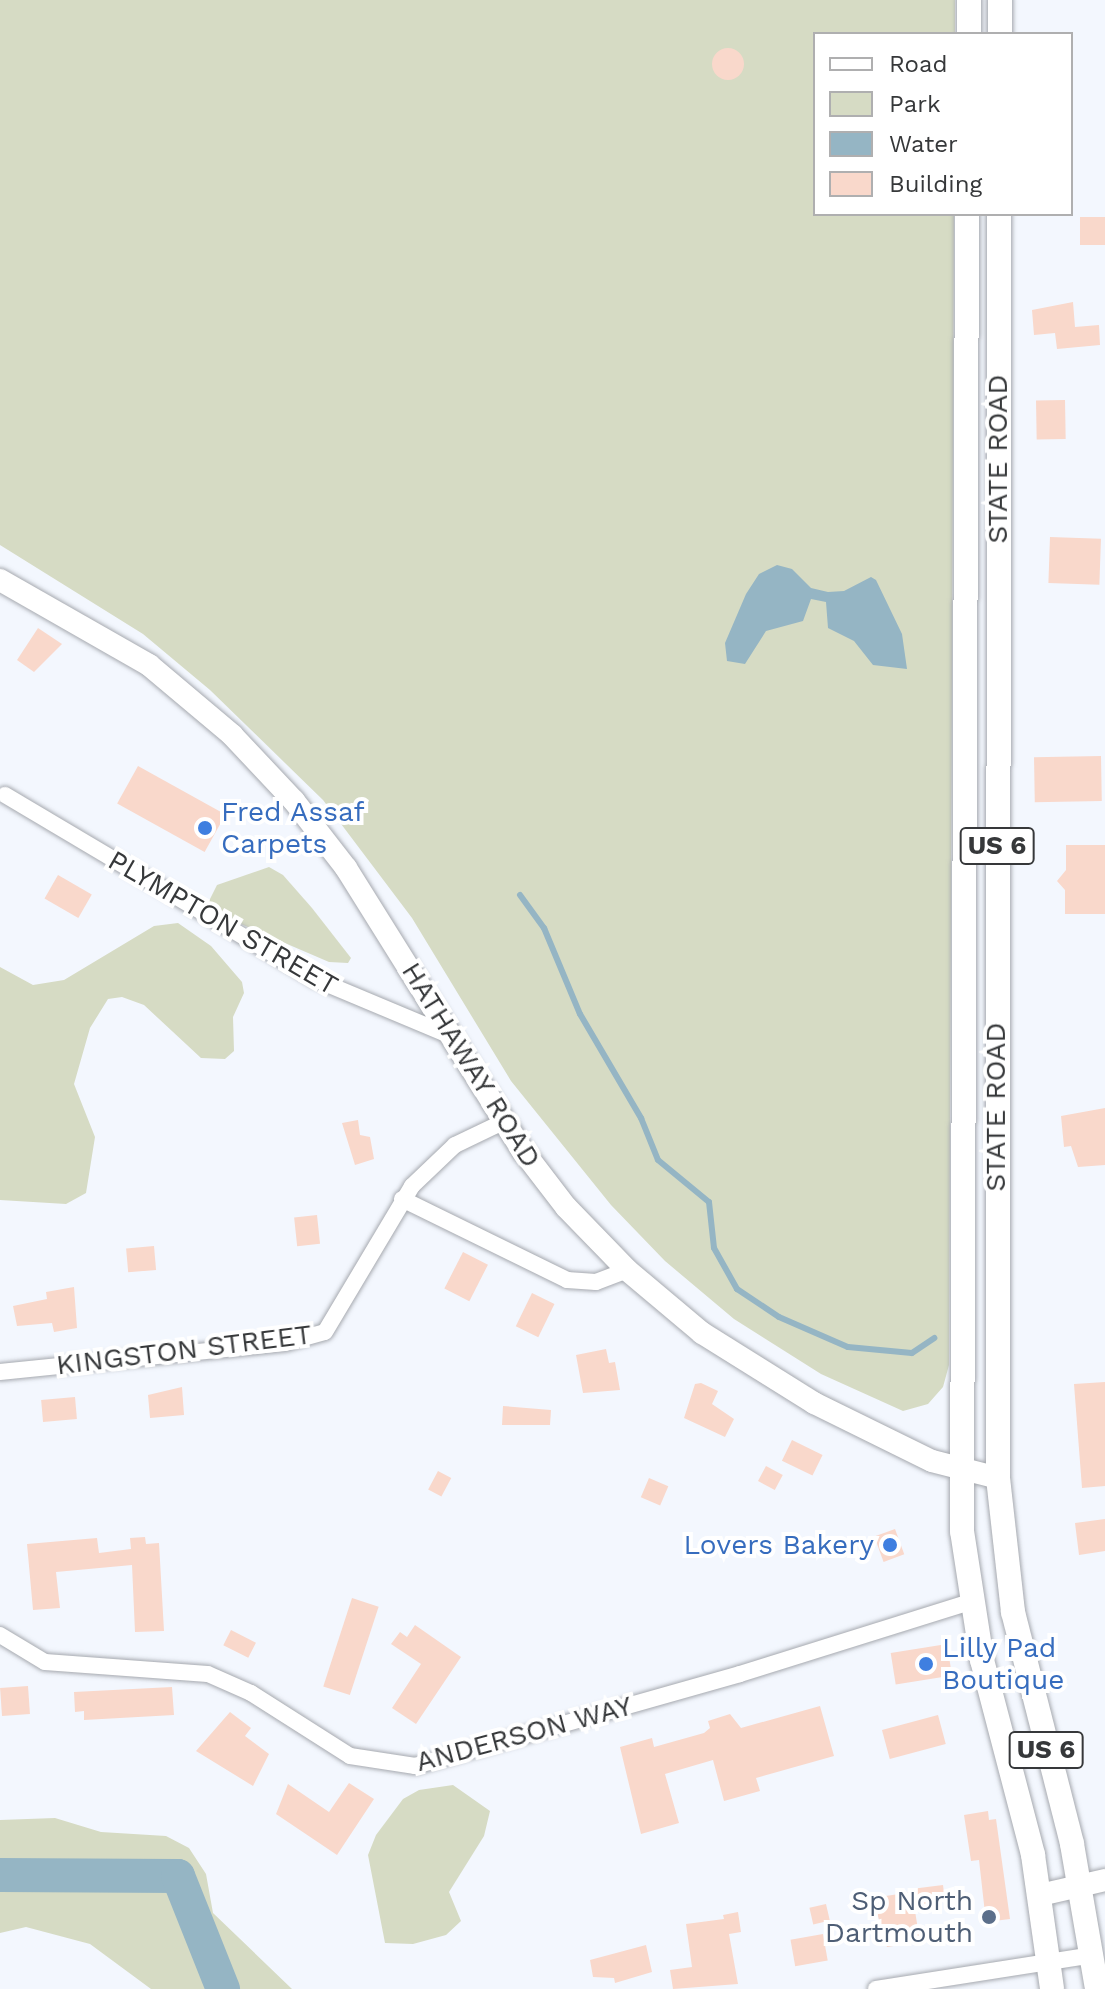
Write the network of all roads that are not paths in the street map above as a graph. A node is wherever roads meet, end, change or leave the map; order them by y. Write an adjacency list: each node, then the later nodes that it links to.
1 (969, 0): 3 (main road)
2 (1000, 0): 4 (main road)
3 (969, 32)
4 (1000, 32)
5 (967, 216): 8 (main road, STATE ROAD / US 6)
6 (999, 216): 9 (main road, STATE ROAD / US 6)
7 (0, 580): 11 (main road, HATHAWAY ROAD)
8 (964, 707): 9 (main road); 16 (main road, STATE ROAD / US 6)
9 (997, 708): 17 (main road, STATE ROAD / US 6)
10 (5, 795): 11 (street, PLYMPTON STREET)
11 (449, 1035): 12 (main road, HATHAWAY ROAD)
12 (503, 1122): 13 (street, KINGSTON STREET); 14 (main road, HATHAWAY ROAD)
13 (402, 1199): 14 (street); 15 (street, KINGSTON STREET)
14 (627, 1270): 16 (main road, HATHAWAY ROAD)
15 (0, 1372)
16 (961, 1469): 17 (main road, HATHAWAY ROAD); 18 (main road, STATE ROAD / US 6)
17 (998, 1478): 21 (main road, STATE ROAD / US 6)
18 (970, 1602): 19 (street, ANDERSON WAY); 22 (main road, STATE ROAD / US 6)
19 (0, 1635)
20 (1105, 1880): 21 (main road)
21 (1081, 1887): 22 (main road); 23 (main road, STATE ROAD / US 6)
22 (1040, 1895): 24 (main road, STATE ROAD / US 6)
23 (1093, 1955): 24 (street); 27 (main road, STATE ROAD / US 6)
24 (1048, 1961): 25 (street); 26 (main road, STATE ROAD / US 6)
25 (876, 1989)
26 (1052, 1989)
27 (1097, 1989)

